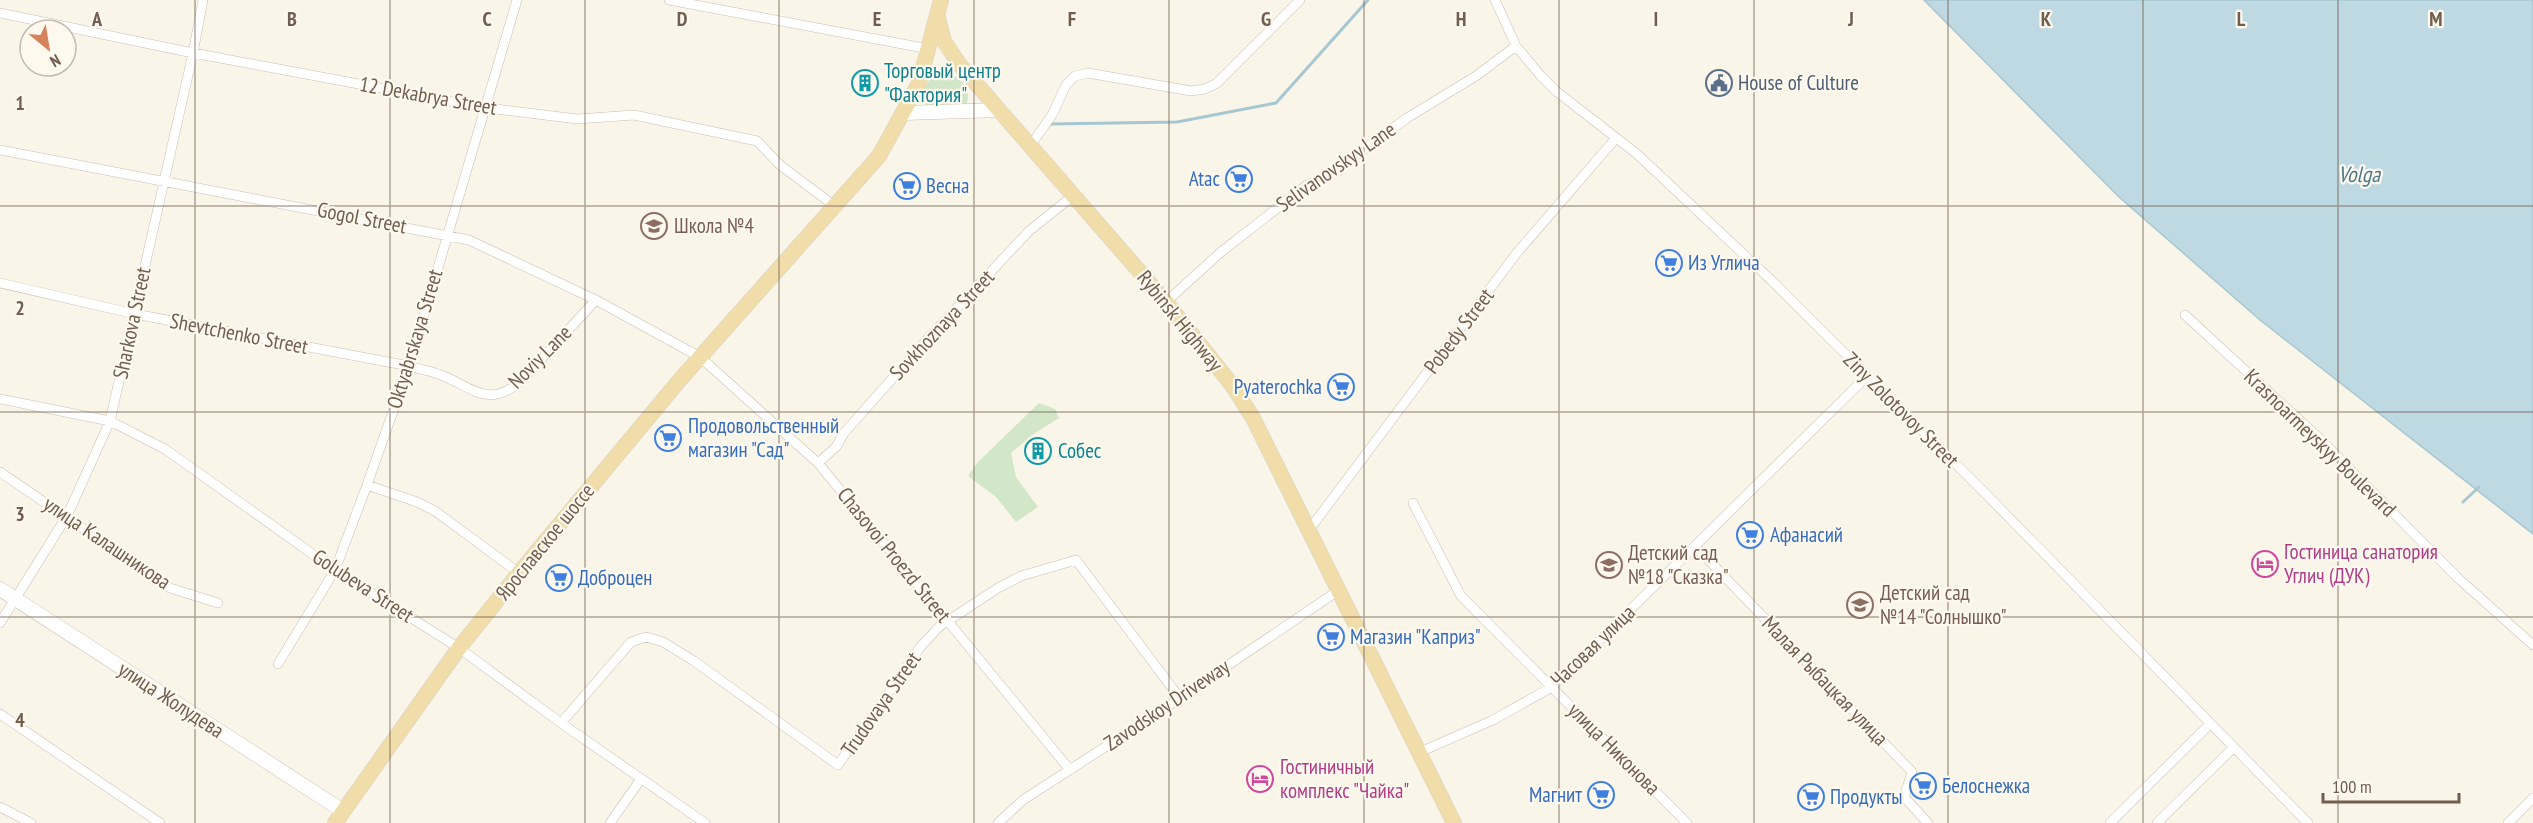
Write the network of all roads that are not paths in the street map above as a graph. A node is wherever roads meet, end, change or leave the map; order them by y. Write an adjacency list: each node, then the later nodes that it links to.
1 (202, 0): 10 (street, Sharkova Street)
2 (517, 0): 11 (street, Oktyabrskaya Street)
3 (669, 0): 9 (street)
4 (1300, 0): 15 (street)
5 (1495, 0): 8 (street, Ziny Zolotovoy Street)
6 (939, 8): 9 (main road, Ярославское шоссе); 12 (main road, Rybinsk Highway)
7 (0, 13): 10 (street, 12 Dekabrya Street)
8 (1516, 46): 14 (street, Ziny Zolotovoy Street); 23 (street, Selivanovskyy Lane)
9 (929, 50): 13 (main road, Ярославское шоссе)
10 (193, 53): 11 (street, 12 Dekabrya Street); 17 (street, Sharkova Street)
11 (487, 108): 19 (street, 12 Dekabrya Street); 20 (street, Oktyabrskaya Street)
12 (999, 110): 13 (main road); 15 (main road, Rybinsk Highway)
13 (904, 113): 19 (main road, Ярославское шоссе)
14 (1616, 138): 28 (street, Ziny Zolotovoy Street); 36 (street, Pobedy Street)
15 (1031, 145): 18 (main road, Rybinsk Highway)
16 (0, 150): 17 (street, Gogol Street)
17 (163, 181): 20 (street, Gogol Street); 24 (street, Sharkova Street)
18 (1074, 195): 23 (main road, Rybinsk Highway); 31 (street, Sovkhoznaya Street)
19 (836, 207): 26 (main road, Ярославское шоссе)
20 (447, 235): 22 (street, Gogol Street); 27 (street, Oktyabrskaya Street)
21 (0, 283): 24 (street, Shevtchenko Street)
22 (596, 300): 26 (street, Gogol Street); 27 (street, Noviy Lane)
23 (1166, 302): 36 (main road, Rybinsk Highway)
24 (135, 314): 27 (street, Shevtchenko Street); 30 (street, Sharkova Street)
25 (2185, 315): 46 (street, Krasnoarmeyskyy Boulevard)
26 (700, 357): 31 (street, Chasovoi Proezd Street); 39 (main road, Ярославское шоссе)
27 (409, 366): 33 (street, Oktyabrskaya Street)
28 (1867, 376): 37 (street, Часовая улица); 53 (street, Ziny Zolotovoy Street)
29 (0, 399): 30 (street, Golubeva Street)
30 (111, 421): 35 (street, Sharkova Street); 38 (street, Golubeva Street)
31 (818, 463): 44 (street, Chasovoi Proezd Street)
32 (0, 472): 35 (street, улица Калашникова)
33 (368, 485): 38 (street, Oktyabrskaya Street); 39 (street)
34 (1413, 503): 49 (street, улица Никонова)
35 (67, 516): 42 (street, Sharkova Street); 43 (street, улица Калашникова)
36 (1309, 530): 41 (main road, Rybinsk Highway)
37 (1695, 546): 49 (street, Часовая улица); 68 (street, Малая Рыбацкая улица)
38 (335, 570): 47 (street, Golubeva Street); 48 (street, Oktyabrskaya Street)
39 (519, 573): 47 (main road, Ярославское шоссе)
40 (0, 589): 42 (main road, улица Жолудева)
41 (1339, 590): 50 (street, Zavodskoy Driveway); 55 (main road, Rybinsk Highway)
42 (16, 600): 45 (street, Sharkova Street); 60 (main road, улица Жолудева)
43 (218, 603)
44 (947, 621): 50 (street, Trudovaya Street); 52 (street, Trudovaya Street); 56 (street, Chasovoi Proezd Street)
45 (0, 623)
46 (2533, 645)
47 (459, 648): 52 (street, Golubeva Street); 60 (main road, Ярославское шоссе)
48 (278, 664)
49 (1552, 687): 55 (street, Часовая улица); 67 (street, улица Никонова)
50 (1179, 697): 56 (street, Zavodskoy Driveway)
51 (0, 714): 62 (street)
52 (561, 723): 57 (street, Golubeva Street)
53 (2210, 724): 54 (street, Ziny Zolotovoy Street); 69 (street)
54 (2233, 748): 70 (street); 71 (street, Ziny Zolotovoy Street)
55 (1420, 752): 66 (main road, Rybinsk Highway)
56 (1070, 770): 65 (street, Zavodskoy Driveway)
57 (642, 779): 63 (street); 64 (street, Golubeva Street)
58 (2533, 798): 72 (street)
59 (0, 807): 61 (street)
60 (339, 817)
61 (31, 823)
62 (160, 823)
63 (610, 823)
64 (705, 823)
65 (998, 823)
66 (1454, 823)
67 (1687, 823)
68 (1928, 823)
69 (2110, 823)
70 (2157, 823)
71 (2308, 823)
72 (2508, 823)

